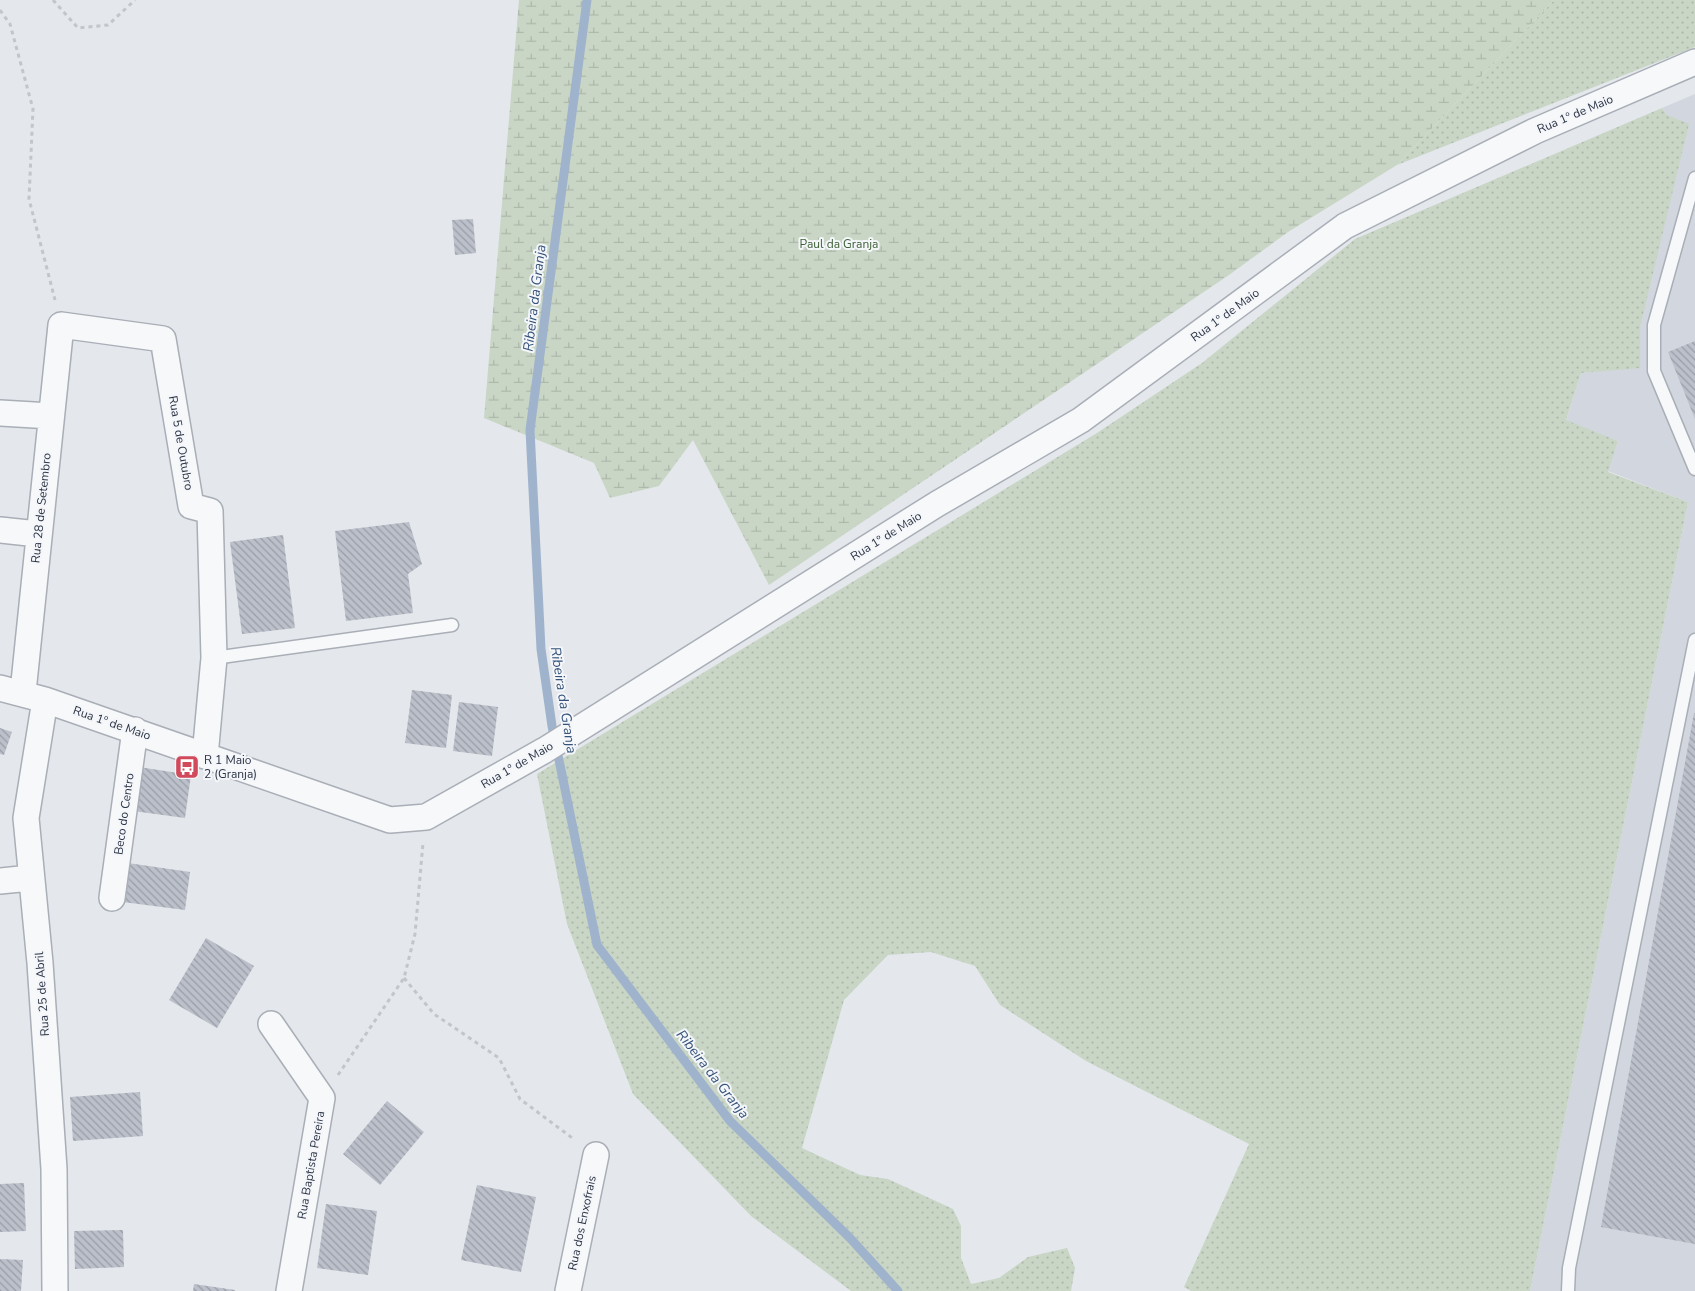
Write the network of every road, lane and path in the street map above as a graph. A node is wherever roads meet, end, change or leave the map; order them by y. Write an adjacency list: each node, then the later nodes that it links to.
1 (53, 0): 2 (path)
2 (135, 0)
3 (0, 10): 6 (path)
4 (1694, 65): 18 (street, Rua 1º de Maio)
5 (1695, 178): 9 (lane)
6 (61, 324): 8 (street, Rua 28 de Setembro); 14 (street, Rua 5 de Outubro)
7 (0, 414): 8 (street)
8 (51, 416): 11 (street, Rua 28 de Setembro)
9 (1695, 468)
10 (0, 530): 11 (street)
11 (38, 534): 15 (street, Rua 28 de Setembro)
12 (452, 625): 14 (lane)
13 (1695, 640): 29 (lane)
14 (214, 658): 17 (street, Rua 5 de Outubro)
15 (23, 693): 16 (street, Rua 1º de Maio); 19 (street, Rua 25 de Abril)
16 (136, 730): 17 (street, Rua 1º de Maio); 21 (street, Beco do Centro)
17 (205, 756): 18 (street, Rua 1º de Maio)
18 (426, 817): 22 (path)
19 (30, 878): 20 (street); 26 (street, Rua 25 de Abril)
20 (0, 880)
21 (112, 898)
22 (404, 978): 24 (path); 25 (path)
23 (271, 1024): 24 (street, Rua Baptista Pereira)
24 (322, 1098): 27 (street, Rua Baptista Pereira)
25 (596, 1155): 28 (street, Rua dos Enxofrais)
26 (55, 1291)
27 (289, 1291)
28 (568, 1291)
29 (1568, 1291)

